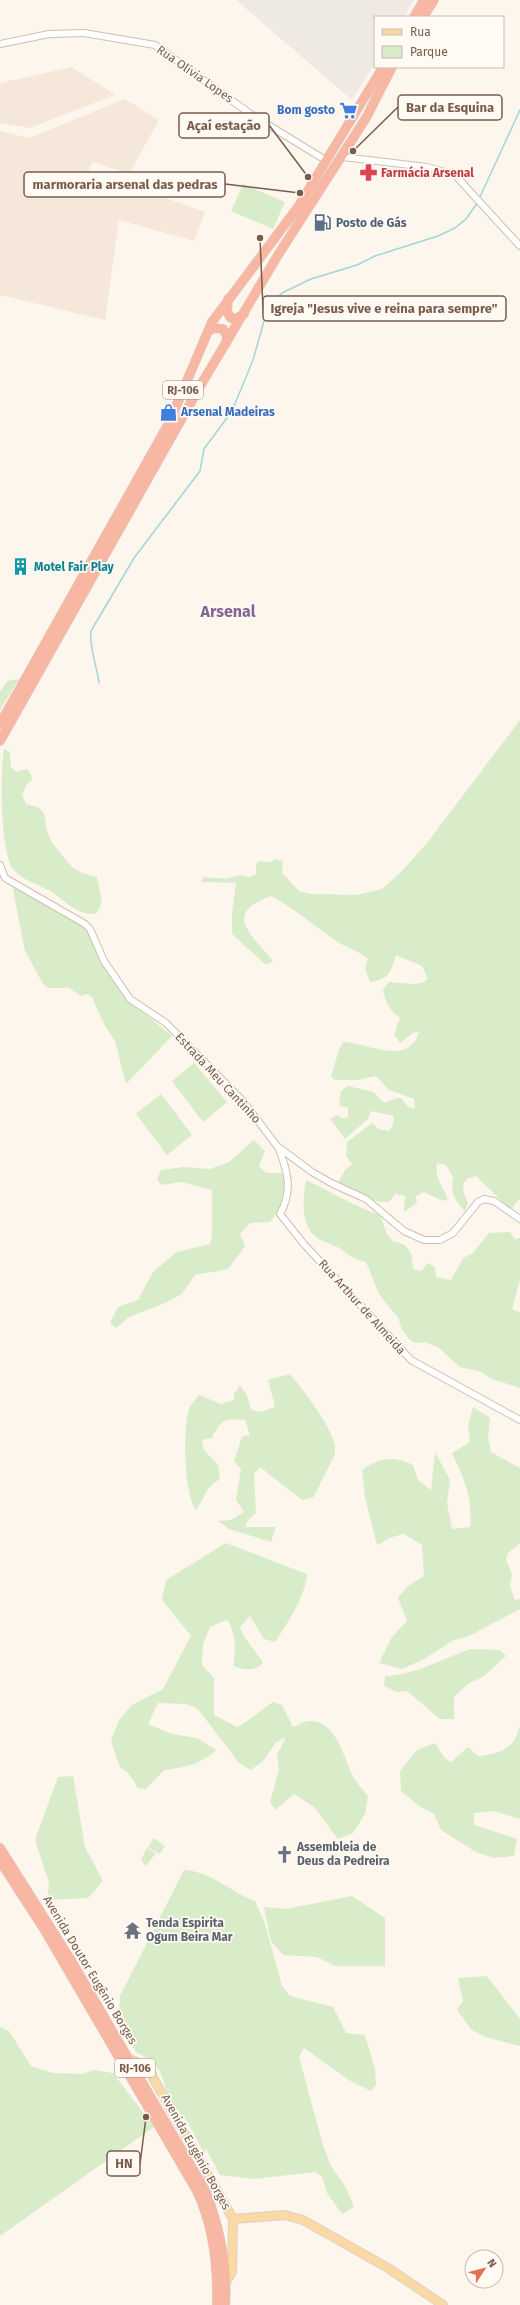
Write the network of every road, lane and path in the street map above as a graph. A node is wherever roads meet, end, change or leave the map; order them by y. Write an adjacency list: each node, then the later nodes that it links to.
1 (424, 0): 3 (highway)
2 (434, 0): 4 (highway)
3 (415, 16)
4 (424, 16)
5 (0, 44): 9 (street, Rua Olívia Lopes)
6 (382, 68): 9 (highway, RJ-106)
7 (392, 68): 8 (highway, RJ-106)
8 (343, 157): 10 (street); 12 (highway, RJ-106)
9 (327, 161): 11 (highway, RJ-106)
10 (520, 246)
11 (228, 299): 12 (highway); 13 (highway, RJ-106)
12 (245, 313): 14 (highway, RJ-106)
13 (208, 331): 14 (highway); 15 (highway, RJ-106)
14 (226, 345): 16 (highway, RJ-106)
15 (0, 724)
16 (0, 742)
17 (0, 865): 18 (street, Estrada Meu Cantinho)
18 (277, 1146): 19 (street, Estrada Meu Cantinho); 20 (street, Rua Arthur de Almeida)
19 (520, 1219)
20 (520, 1420)
21 (0, 1848): 23 (highway, Avenida Doutor Eugênio Borges / RJ-106)
22 (0, 1861): 26 (highway, Avenida Doutor Eugênio Borges / RJ-106)
23 (130, 2059): 24 (main road, Avenida Eugênio Borges); 25 (highway, Avenida Doutor Eugênio Borges / RJ-106)
24 (233, 2219): 25 (main road, Avenida Eugênio Borges); 28 (main road)
25 (226, 2282): 27 (highway, Avenida Doutor Eugênio Borges / RJ-106)
26 (217, 2305)
27 (225, 2305)
28 (443, 2305)

